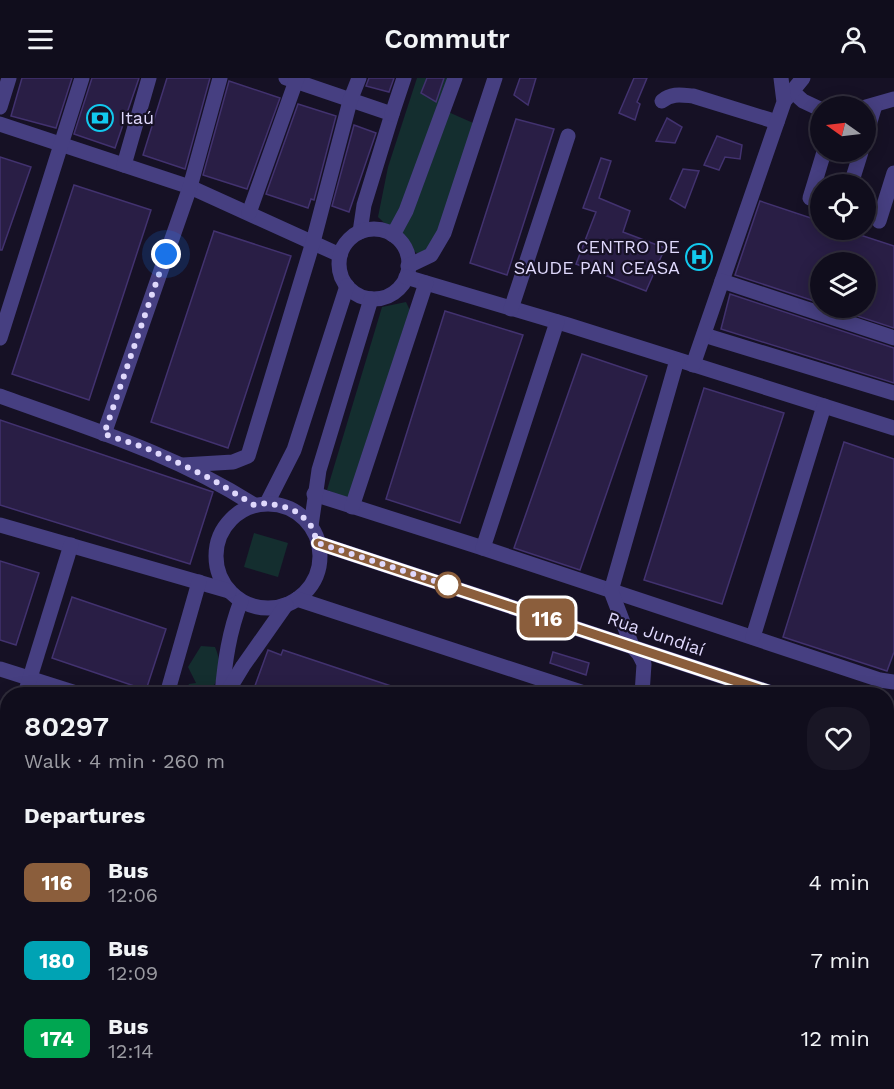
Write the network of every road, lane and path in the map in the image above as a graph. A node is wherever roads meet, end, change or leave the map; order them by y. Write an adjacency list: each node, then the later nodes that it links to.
1 (9, 78): 18 (street)
2 (82, 78): 23 (street)
3 (149, 78): 24 (street)
4 (220, 78): 26 (street)
5 (359, 78): 14 (street)
6 (404, 78): 19 (street)
7 (454, 78): 30 (street)
8 (495, 78): 33 (street)
9 (781, 78): 12 (street)
10 (803, 78): 12 (street)
11 (293, 79): 14 (street); 27 (street)
12 (788, 97): 16 (street); 20 (street)
13 (894, 99): 17 (street)
14 (350, 101): 19 (street); 31 (street)
15 (662, 101): 20 (street)
16 (810, 104)
17 (876, 104)
18 (0, 107)
19 (392, 114): 29 (street)
20 (777, 122): 34 (street)
21 (0, 124): 23 (street)
22 (568, 136): 38 (street)
23 (62, 144): 24 (street); 41 (street)
24 (124, 165): 26 (street)
25 (894, 173): 28 (street)
26 (190, 187): 27 (street); 49 (street)
27 (249, 213): 31 (street)
28 (879, 221)
29 (360, 232): 30 (street); 32 (street)
30 (393, 235): 33 (street)
31 (313, 242): 32 (street); 50 (street)
32 (340, 255): 36 (street)
33 (407, 272): 35 (street); 37 (street)
34 (723, 281): 40 (street); 42 (street)
35 (426, 283): 38 (street); 53 (street)
36 (347, 286): 37 (street); 52 (street)
37 (371, 299): 51 (street)
38 (511, 309): 39 (street)
39 (557, 322): 43 (street); 58 (street)
40 (704, 335): 44 (street); 45 (street)
41 (0, 338)
42 (894, 338)
43 (678, 360): 44 (street); 60 (street)
44 (693, 365): 47 (street)
45 (894, 393)
46 (0, 396): 49 (street)
47 (824, 406): 48 (street); 63 (street)
48 (894, 428)
49 (104, 434): 50 (street)
50 (183, 465): 52 (street)
51 (314, 494): 53 (street); 55 (street)
52 (261, 504): 55 (street); 61 (street)
53 (351, 507): 58 (street)
54 (0, 525): 57 (street)
55 (311, 526): 56 (street)
56 (318, 543): 62 (street); 64 (street, Rua Jundiaí)
57 (71, 545): 59 (street); 66 (street)
58 (483, 548): 60 (street)
59 (199, 582): 61 (street); 70 (street)
60 (611, 591): 63 (street); 64 (street)
61 (235, 596): 62 (street); 71 (street)
62 (292, 602): 72 (street); 73 (street)
63 (753, 637): 67 (street)
64 (632, 646): 74 (street); 75 (street, Rua Jundiaí)
65 (0, 669): 66 (street)
66 (30, 678): 68 (street); 69 (street)
67 (894, 682)
68 (27, 687)
69 (58, 687)
70 (169, 687)
71 (224, 687)
72 (229, 687)
73 (565, 687)
74 (642, 687)
75 (754, 687)

